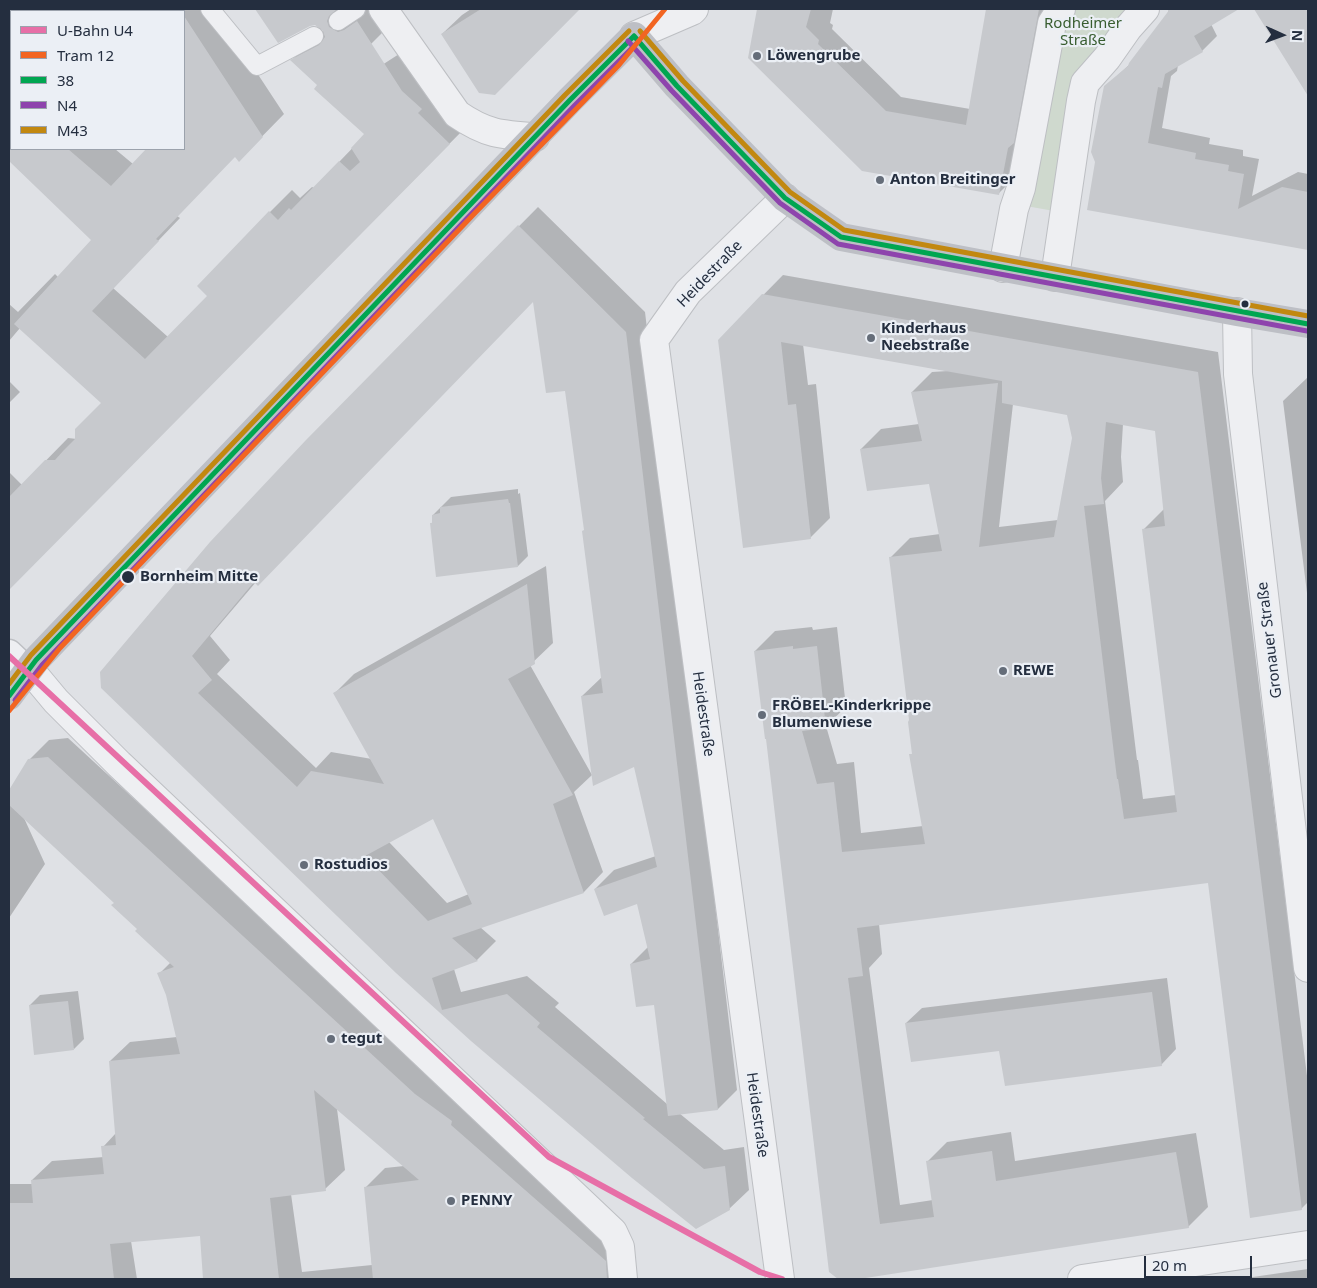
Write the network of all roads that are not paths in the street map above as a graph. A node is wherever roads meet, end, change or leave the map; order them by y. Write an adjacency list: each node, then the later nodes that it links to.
1 (210, 9): 9 (lane)
2 (356, 9): 8 (lane)
3 (383, 9): 11 (street)
4 (644, 9): 10 (street)
5 (694, 9): 10 (street)
6 (1061, 9): 13 (street)
7 (1145, 9): 14 (street)
8 (338, 21)
9 (314, 36)
10 (634, 36): 11 (main road); 12 (main road)
11 (535, 137): 17 (main road)
12 (784, 198): 13 (main road); 23 (street, Heidestraße)
13 (1003, 268): 14 (main road)
14 (1055, 277): 15 (main road)
15 (1237, 312): 16 (main road); 19 (street, Gronauer Straße)
16 (1308, 324)
17 (18, 662): 18 (main road); 22 (street)
18 (9, 696)
19 (1304, 893): 20 (street, Gronauer Straße)
20 (1308, 968)
21 (1308, 1245): 24 (street)
22 (624, 1279)
23 (780, 1279)
24 (1082, 1279)

